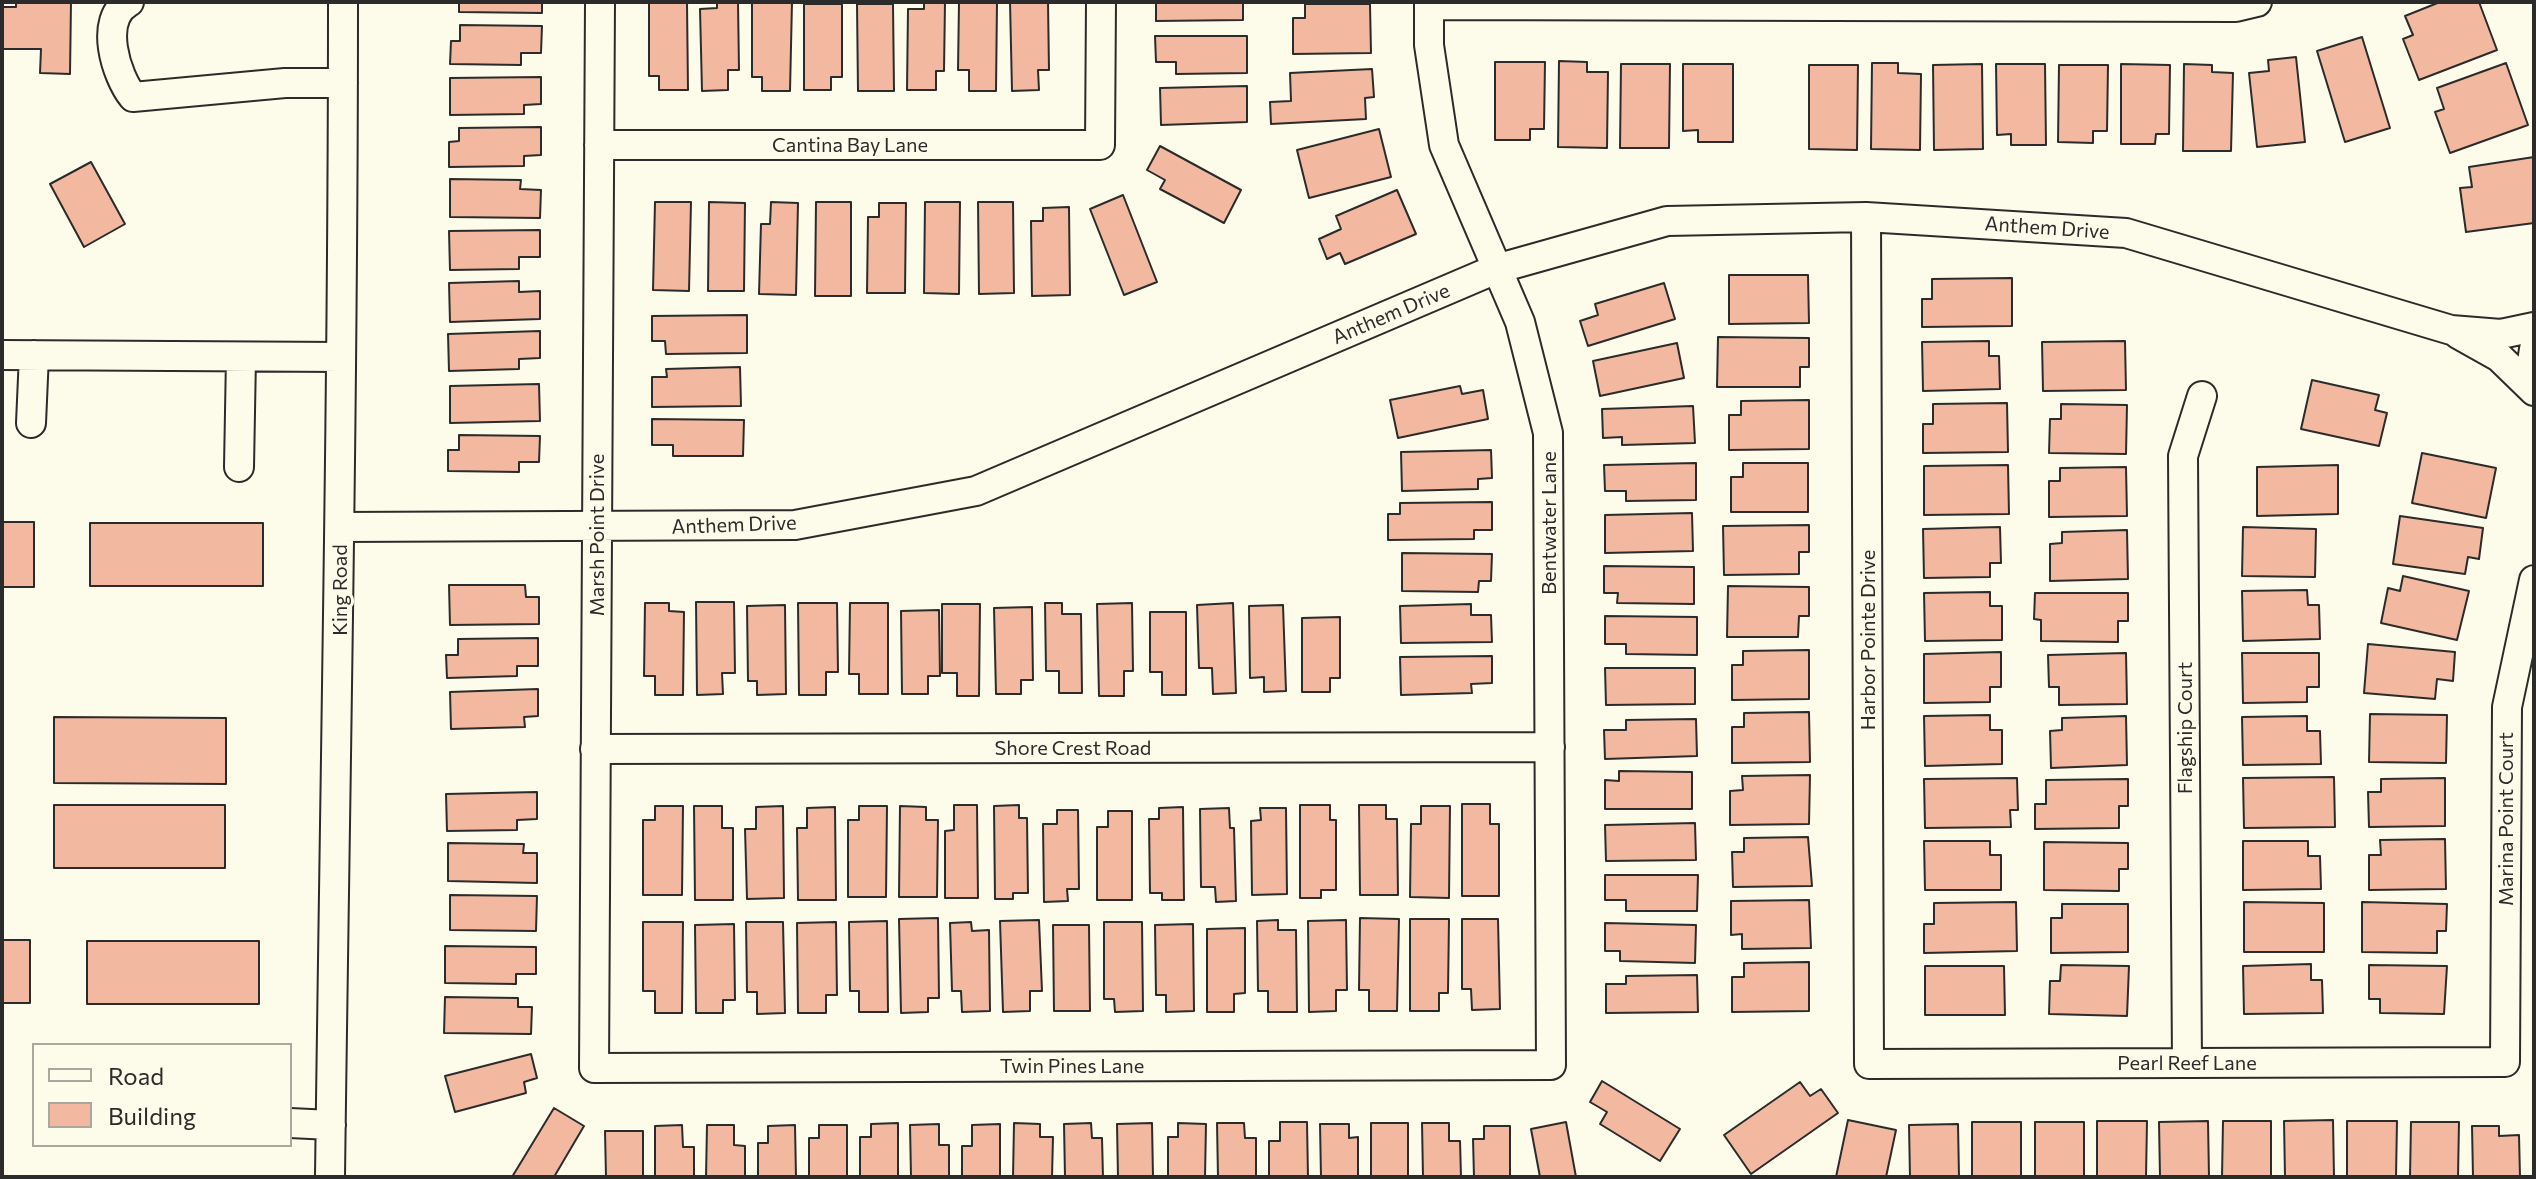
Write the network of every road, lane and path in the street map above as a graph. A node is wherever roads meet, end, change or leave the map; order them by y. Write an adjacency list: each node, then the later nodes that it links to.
1 (129, 2): 9 (street)
2 (343, 2): 9 (street, King Road)
3 (600, 2): 10 (street, Marsh Point Drive)
4 (1101, 2): 10 (street, Cantina Bay Lane)
5 (2257, 2): 8 (street)
6 (1429, 3): 7 (street); 12 (street, Bentwater Lane)
7 (1747, 4): 8 (street)
8 (2065, 5)
9 (343, 83): 19 (street, King Road)
10 (599, 145): 25 (street, Marsh Point Drive)
11 (1866, 217): 12 (street, Anthem Drive); 14 (street, Anthem Drive); 31 (street, Harbor Pointe Drive)
12 (1496, 269): 25 (street, Anthem Drive); 27 (street, Bentwater Lane)
13 (2534, 327): 14 (street, Anthem Drive)
14 (2451, 330): 20 (street, Anthem Drive)
15 (2534, 349): 20 (street)
16 (2, 355): 17 (street)
17 (34, 355): 18 (street); 22 (street)
18 (241, 357): 19 (street); 23 (street)
19 (341, 357): 24 (street, King Road)
20 (2534, 389)
21 (2202, 396): 30 (street, Flagship Court)
22 (31, 423)
23 (239, 467)
24 (340, 527): 25 (street, Anthem Drive); 35 (street, King Road)
25 (597, 528): 28 (street, Marsh Point Drive)
26 (2534, 580): 29 (street, Marina Point Court)
27 (1550, 747): 28 (street, Shore Crest Road); 32 (street, Bentwater Lane)
28 (595, 749): 33 (street, Marsh Point Drive)
29 (2505, 1062): 30 (street, Pearl Reef Lane)
30 (2187, 1063): 31 (street, Pearl Reef Lane)
31 (1869, 1064)
32 (1551, 1065): 33 (street, Twin Pines Lane)
33 (594, 1068)
34 (292, 1123): 35 (street)
35 (331, 1125): 36 (street, King Road)
36 (330, 1177)

